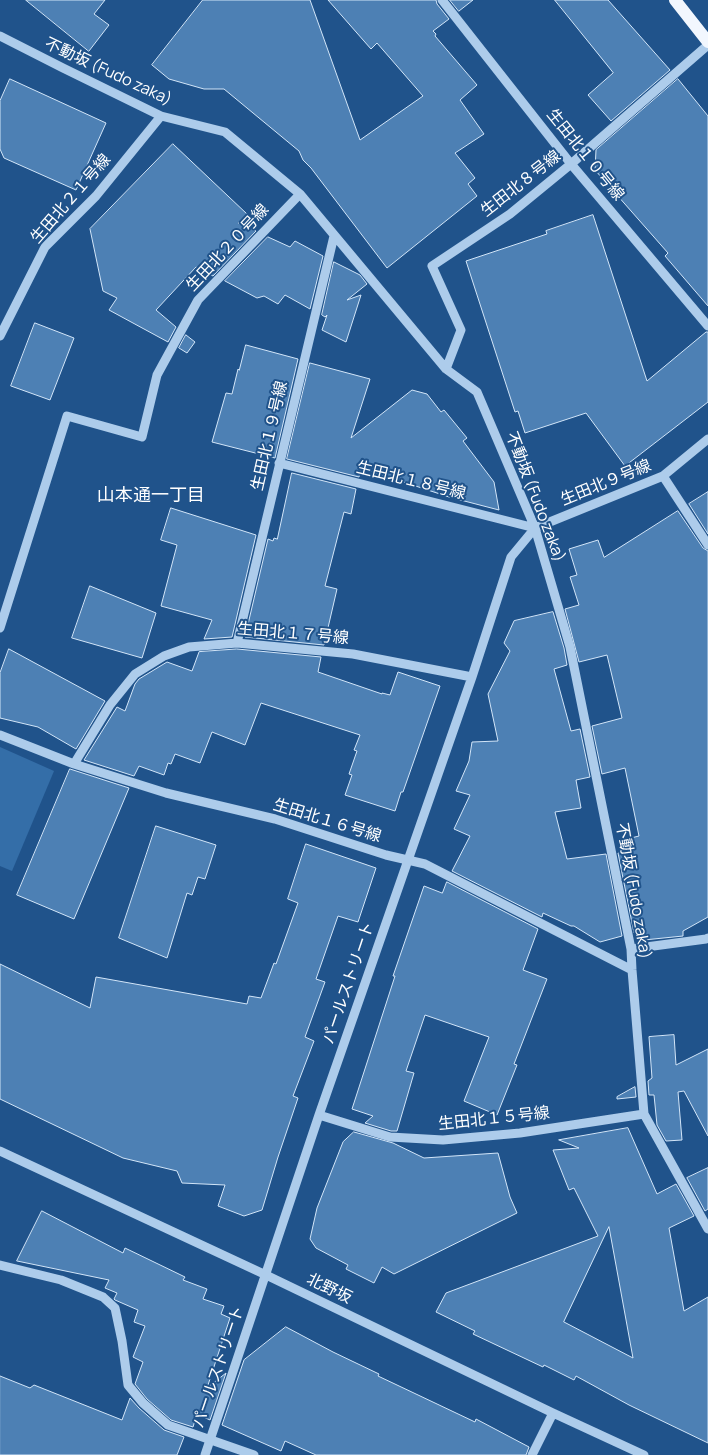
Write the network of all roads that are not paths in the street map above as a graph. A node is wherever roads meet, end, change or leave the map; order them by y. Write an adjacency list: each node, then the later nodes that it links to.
1 (442, 0): 6 (street, 生田北１０号線)
2 (675, 0): 4 (main road)
3 (0, 36): 5 (street, 不動坂 (Fudo zaka))
4 (708, 44): 6 (street, 生田北８号線)
5 (161, 116): 7 (street, 不動坂 (Fudo zaka)); 10 (street, 生田北２１号線)
6 (571, 164): 9 (street, 生田北１０号線); 11 (street, 生田北８号線)
7 (300, 194): 8 (street, 不動坂 (Fudo zaka)); 17 (street, 生田北２０号線)
8 (334, 236): 11 (street, 不動坂 (Fudo zaka)); 13 (street, 生田北１９号線)
9 (708, 326)
10 (0, 336)
11 (446, 369): 15 (street, 不動坂 (Fudo zaka))
12 (708, 439): 14 (street, 生田北９号線)
13 (279, 463): 15 (street, 生田北１８号線); 18 (street, 生田北１９号線)
14 (663, 476): 15 (street, 生田北９号線); 16 (street)
15 (534, 528): 19 (street, パールストリート); 24 (street, 不動坂 (Fudo zaka))
16 (708, 545)
17 (0, 628)
18 (237, 643): 19 (street, 生田北１７号線); 21 (street, 生田北１７号線)
19 (472, 677): 22 (street, パールストリート)
20 (0, 735): 21 (street, 生田北１６号線)
21 (74, 764): 22 (street, 生田北１６号線)
22 (407, 860): 25 (street, 生田北１６号線); 27 (street, パールストリート)
23 (708, 938): 24 (street)
24 (631, 949): 25 (street, 不動坂 (Fudo zaka))
25 (632, 970): 26 (street, 不動坂 (Fudo zaka))
26 (644, 1114): 27 (street, 生田北１５号線); 29 (street, 不動坂 (Fudo zaka))
27 (319, 1115): 31 (street, パールストリート)
28 (0, 1150): 31 (street, 北野坂)
29 (708, 1229)
30 (0, 1265): 33 (street)
31 (266, 1275): 32 (street, 北野坂); 33 (street, パールストリート)
32 (553, 1413): 36 (street); 37 (street, 北野坂)
33 (210, 1440): 34 (street, パールストリート); 35 (street)
34 (205, 1455)
35 (254, 1455)
36 (532, 1455)
37 (644, 1455)

